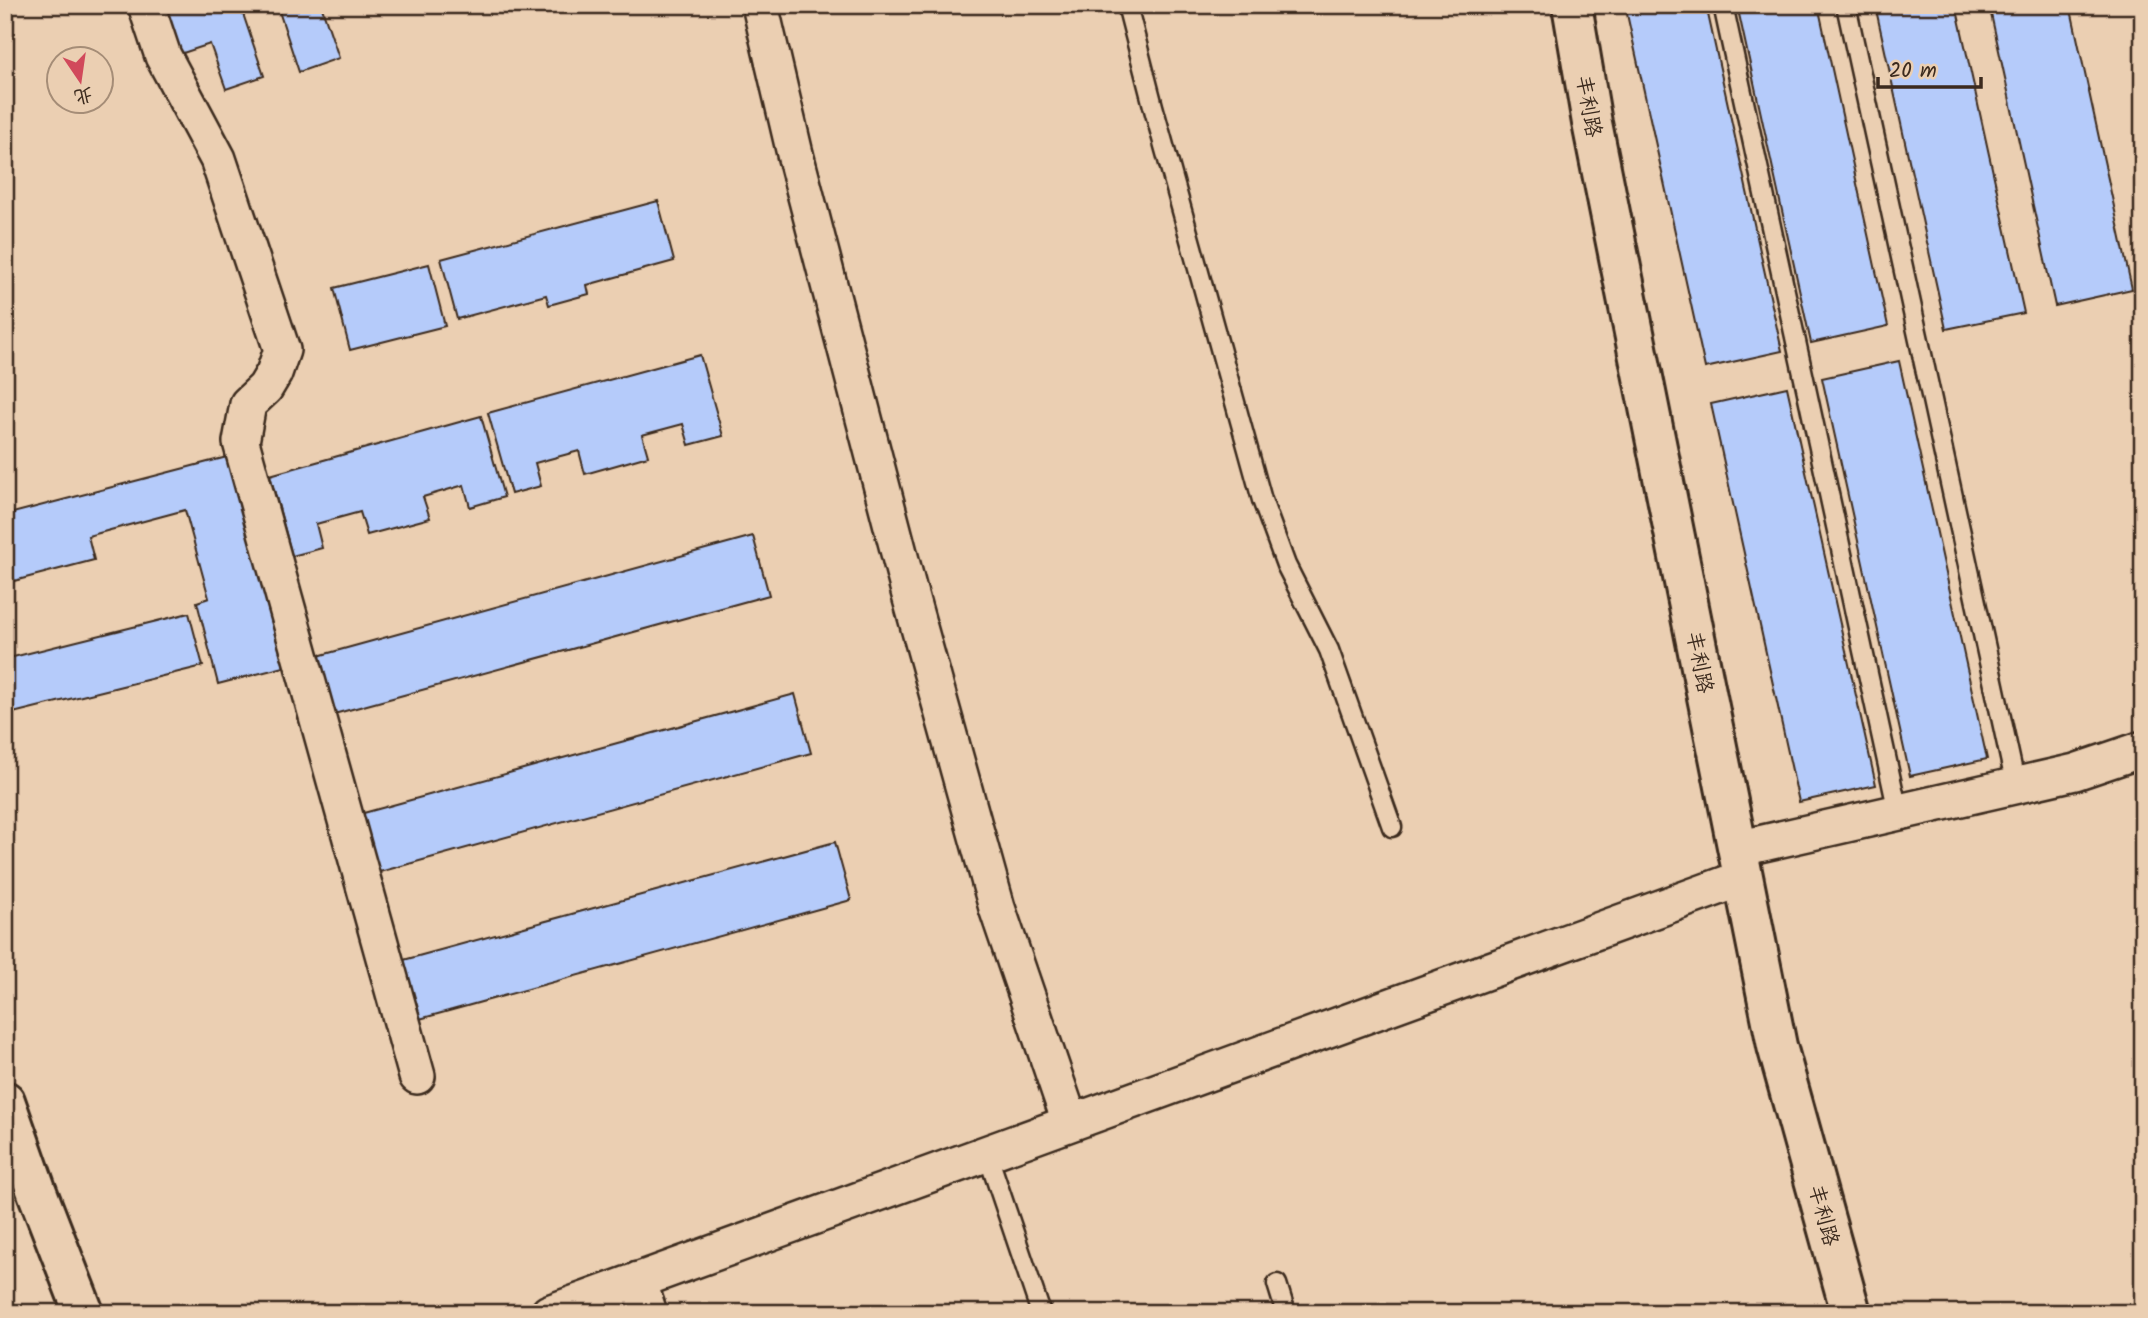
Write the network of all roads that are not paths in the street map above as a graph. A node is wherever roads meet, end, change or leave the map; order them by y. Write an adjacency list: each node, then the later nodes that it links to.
1 (146, 5): 12 (street)
2 (760, 5): 14 (street)
3 (1127, 5): 10 (lane)
4 (1572, 5): 11 (main road, 丰利路)
5 (1723, 5): 9 (lane)
6 (1846, 5): 8 (lane)
7 (2143, 749): 8 (street)
8 (2016, 786): 9 (street)
9 (1898, 812): 11 (street)
10 (1392, 827)
11 (1740, 863): 14 (street); 23 (main road, 丰利路)
12 (417, 1076)
13 (5, 1101): 18 (main road)
14 (1070, 1122): 15 (street)
15 (987, 1153): 16 (street); 21 (lane)
16 (638, 1280): 19 (street); 20 (street)
17 (1277, 1284): 22 (lane)
18 (85, 1313)
19 (548, 1313)
20 (649, 1313)
21 (1041, 1313)
22 (1286, 1313)
23 (1851, 1313)

